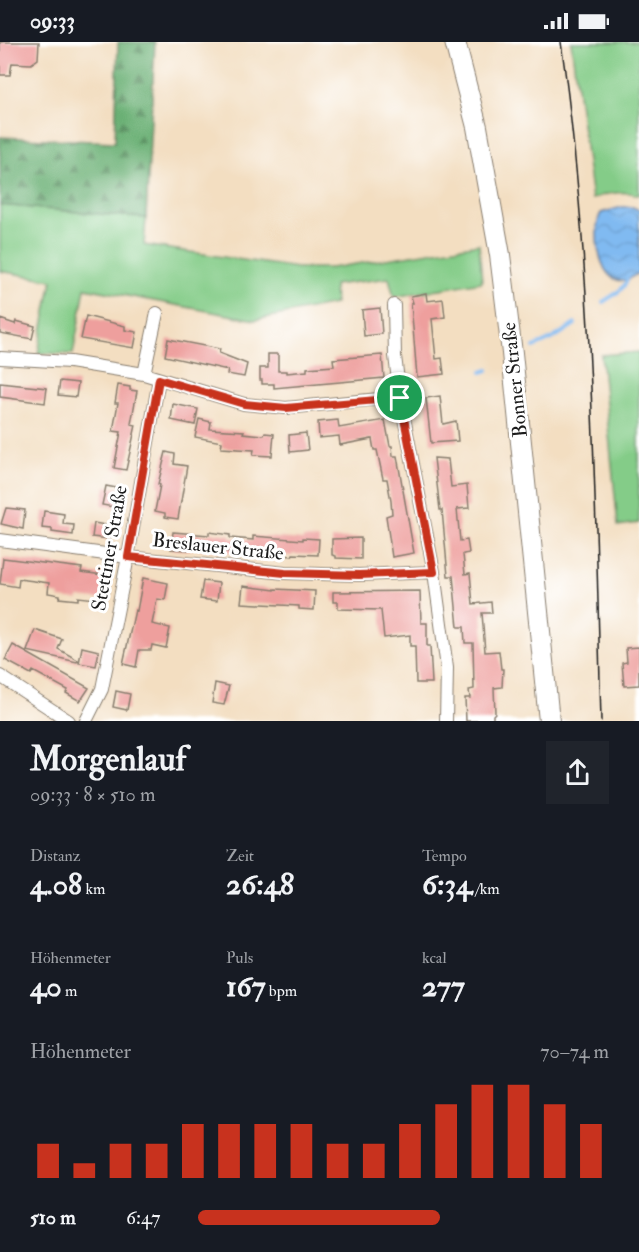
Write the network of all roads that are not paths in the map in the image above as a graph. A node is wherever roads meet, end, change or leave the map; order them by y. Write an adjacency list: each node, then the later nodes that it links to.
1 (455, 42): 15 (main road, Bonner Straße)
2 (394, 305): 7 (street)
3 (157, 314): 5 (street)
4 (0, 358): 5 (street)
5 (144, 374): 6 (street)
6 (159, 379): 7 (street); 9 (street, Stettiner Straße)
7 (400, 398): 10 (street)
8 (0, 540): 9 (street, Breslauer Straße)
9 (128, 557): 10 (street, Breslauer Straße); 13 (street, Stettiner Straße)
10 (434, 572): 14 (street)
11 (0, 676): 12 (street)
12 (69, 721)
13 (86, 721)
14 (446, 721)
15 (549, 721)

